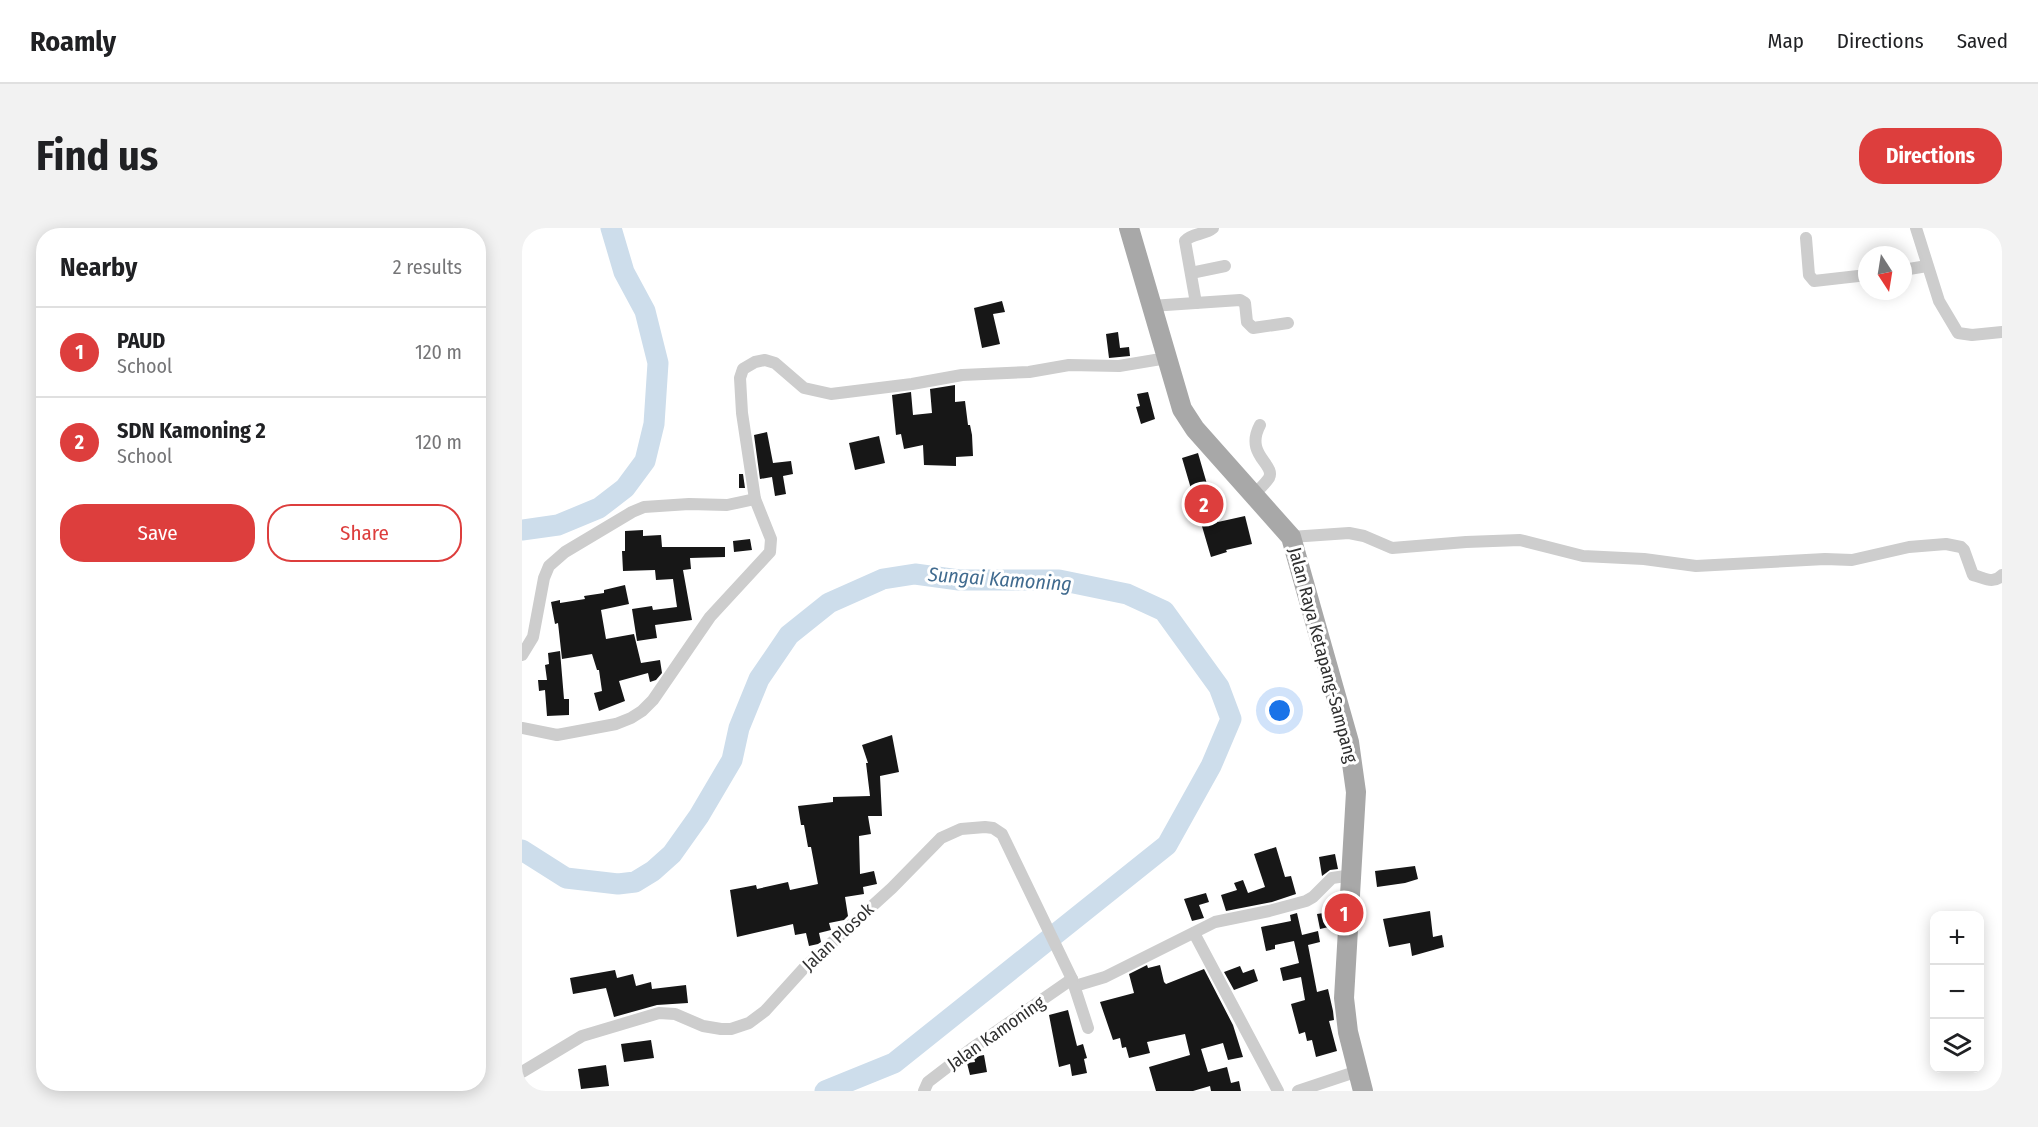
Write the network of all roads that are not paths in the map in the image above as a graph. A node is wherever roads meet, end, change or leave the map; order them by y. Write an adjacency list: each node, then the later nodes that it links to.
1 (1129, 228): 11 (main road, Jalan Raya Ketapang-Sampang)
2 (1213, 228): 8 (street)
3 (1916, 228): 6 (street)
4 (1806, 238): 9 (street)
5 (1225, 266): 8 (street)
6 (1927, 266): 7 (street); 13 (street)
7 (1912, 268)
8 (1191, 273): 10 (street)
9 (1858, 276)
10 (1196, 303): 11 (street); 12 (street)
11 (1151, 306): 14 (main road, Jalan Raya Ketapang-Sampang)
12 (1288, 323)
13 (2002, 332)
14 (1167, 358): 16 (main road, Jalan Raya Ketapang-Sampang); 17 (street)
15 (1260, 425): 16 (street)
16 (1253, 496): 18 (main road, Jalan Raya Ketapang-Sampang)
17 (756, 499): 20 (street); 21 (street)
18 (1291, 537): 19 (street); 22 (main road, Jalan Raya Ketapang-Sampang)
19 (2002, 575)
20 (522, 655)
21 (522, 728)
22 (1352, 875): 23 (street); 26 (main road, Jalan Raya Ketapang-Sampang)
23 (1194, 933): 24 (street); 29 (street)
24 (1073, 982): 25 (street, Jalan Plosok); 27 (street, Jalan Plosok); 28 (street, Jalan Kamoning)
25 (1088, 1028)
26 (1358, 1071): 30 (street); 31 (main road, Jalan Raya Ketapang-Sampang)
27 (522, 1072)
28 (924, 1091)
29 (1278, 1091)
30 (1298, 1091)
31 (1363, 1091)

